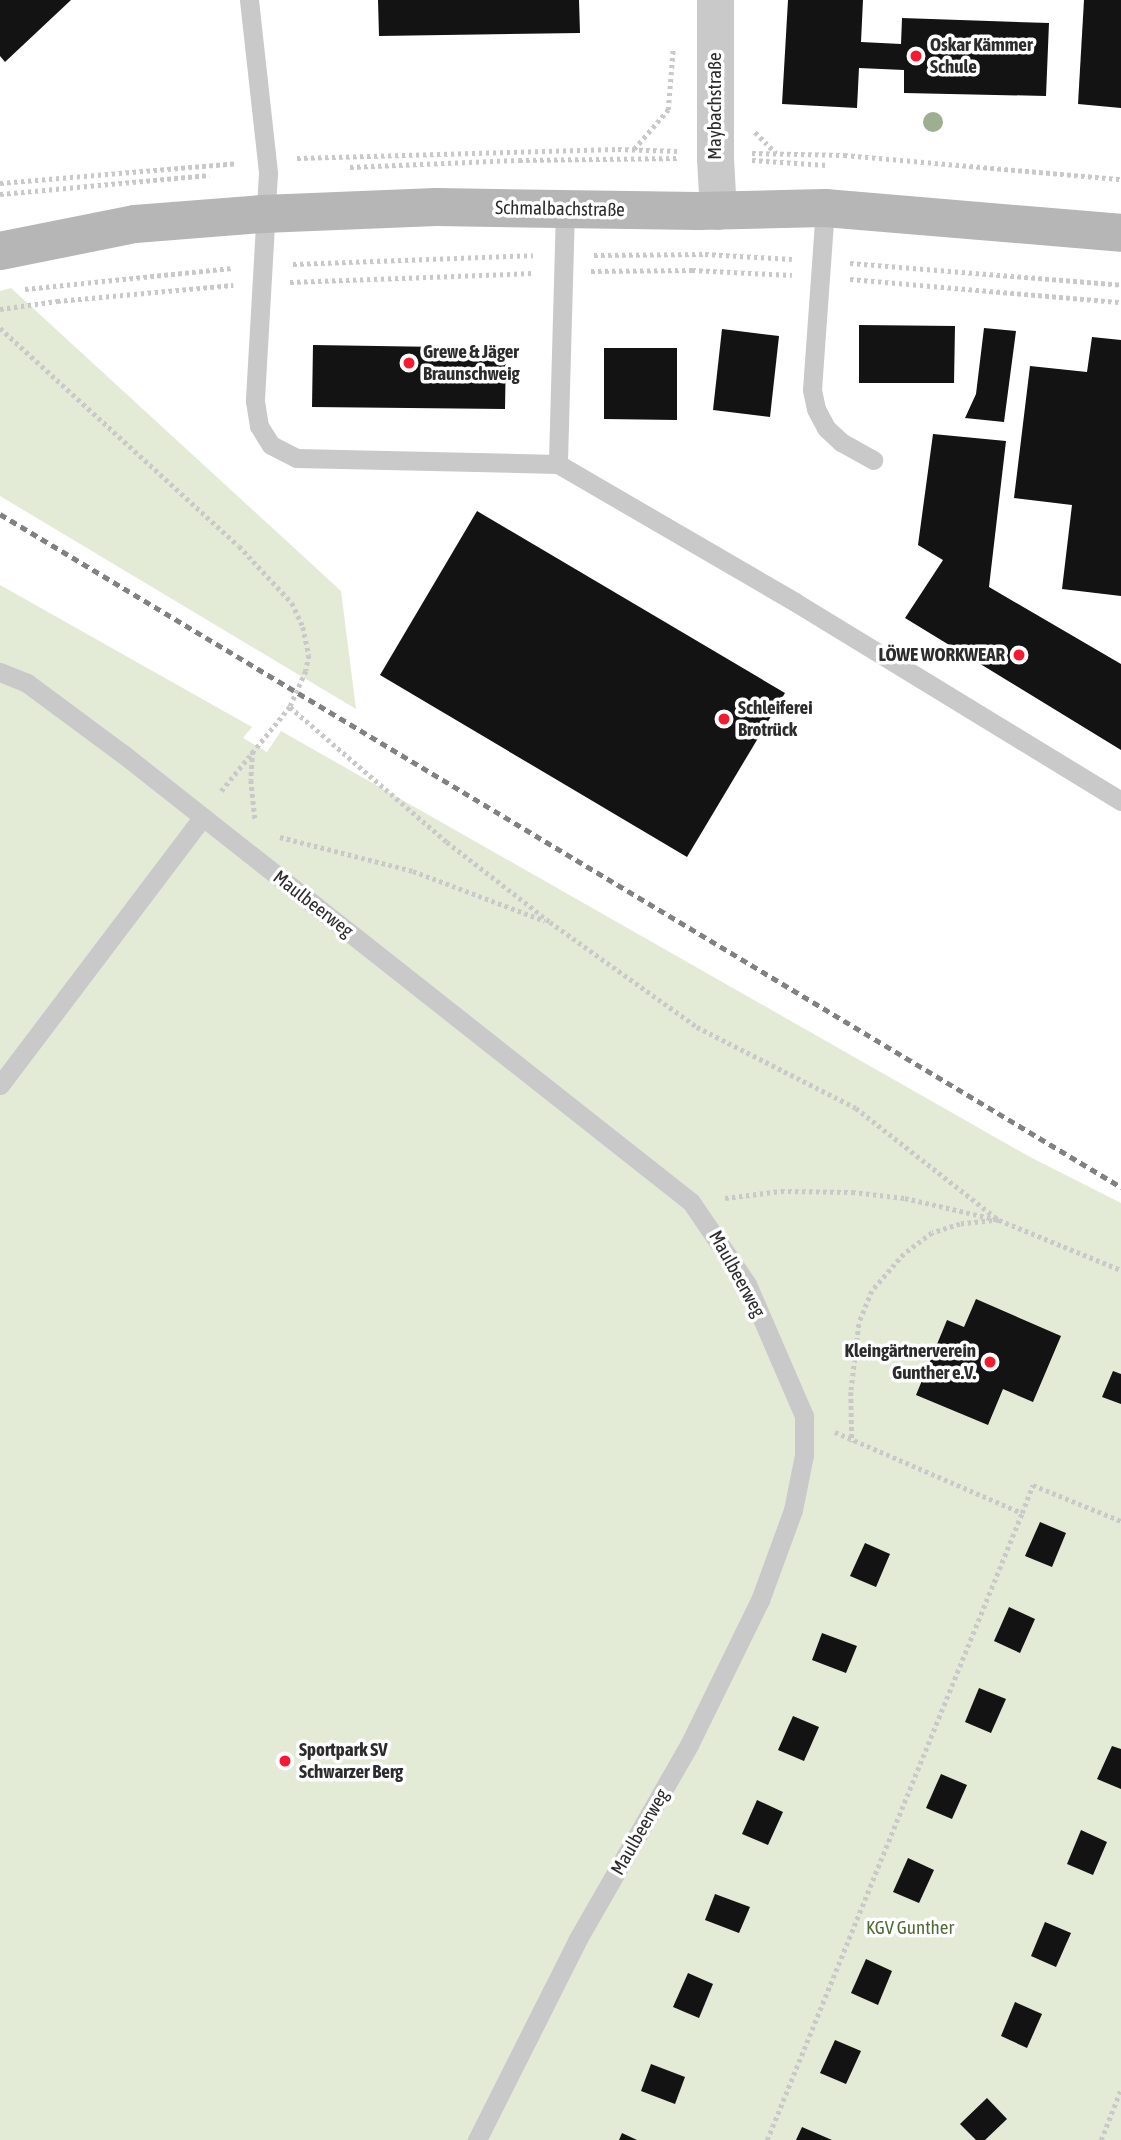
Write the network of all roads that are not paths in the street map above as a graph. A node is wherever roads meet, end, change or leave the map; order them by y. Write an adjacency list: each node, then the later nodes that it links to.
1 (249, 0): 6 (lane)
2 (715, 0): 5 (street, Maybachstraße)
3 (825, 208): 5 (street, Schmalbachstraße); 7 (street, Schmalbachstraße); 9 (lane)
4 (565, 209): 5 (street, Schmalbachstraße); 6 (street, Schmalbachstraße); 10 (lane)
5 (718, 211)
6 (263, 214): 8 (street, Schmalbachstraße); 10 (lane)
7 (1121, 233)
8 (0, 251)
9 (873, 460)
10 (558, 464): 12 (lane)
11 (0, 672): 13 (lane, Maulbeerweg)
12 (1121, 801)
13 (203, 817): 14 (lane); 15 (lane, Maulbeerweg)
14 (0, 1085)
15 (477, 2140)

